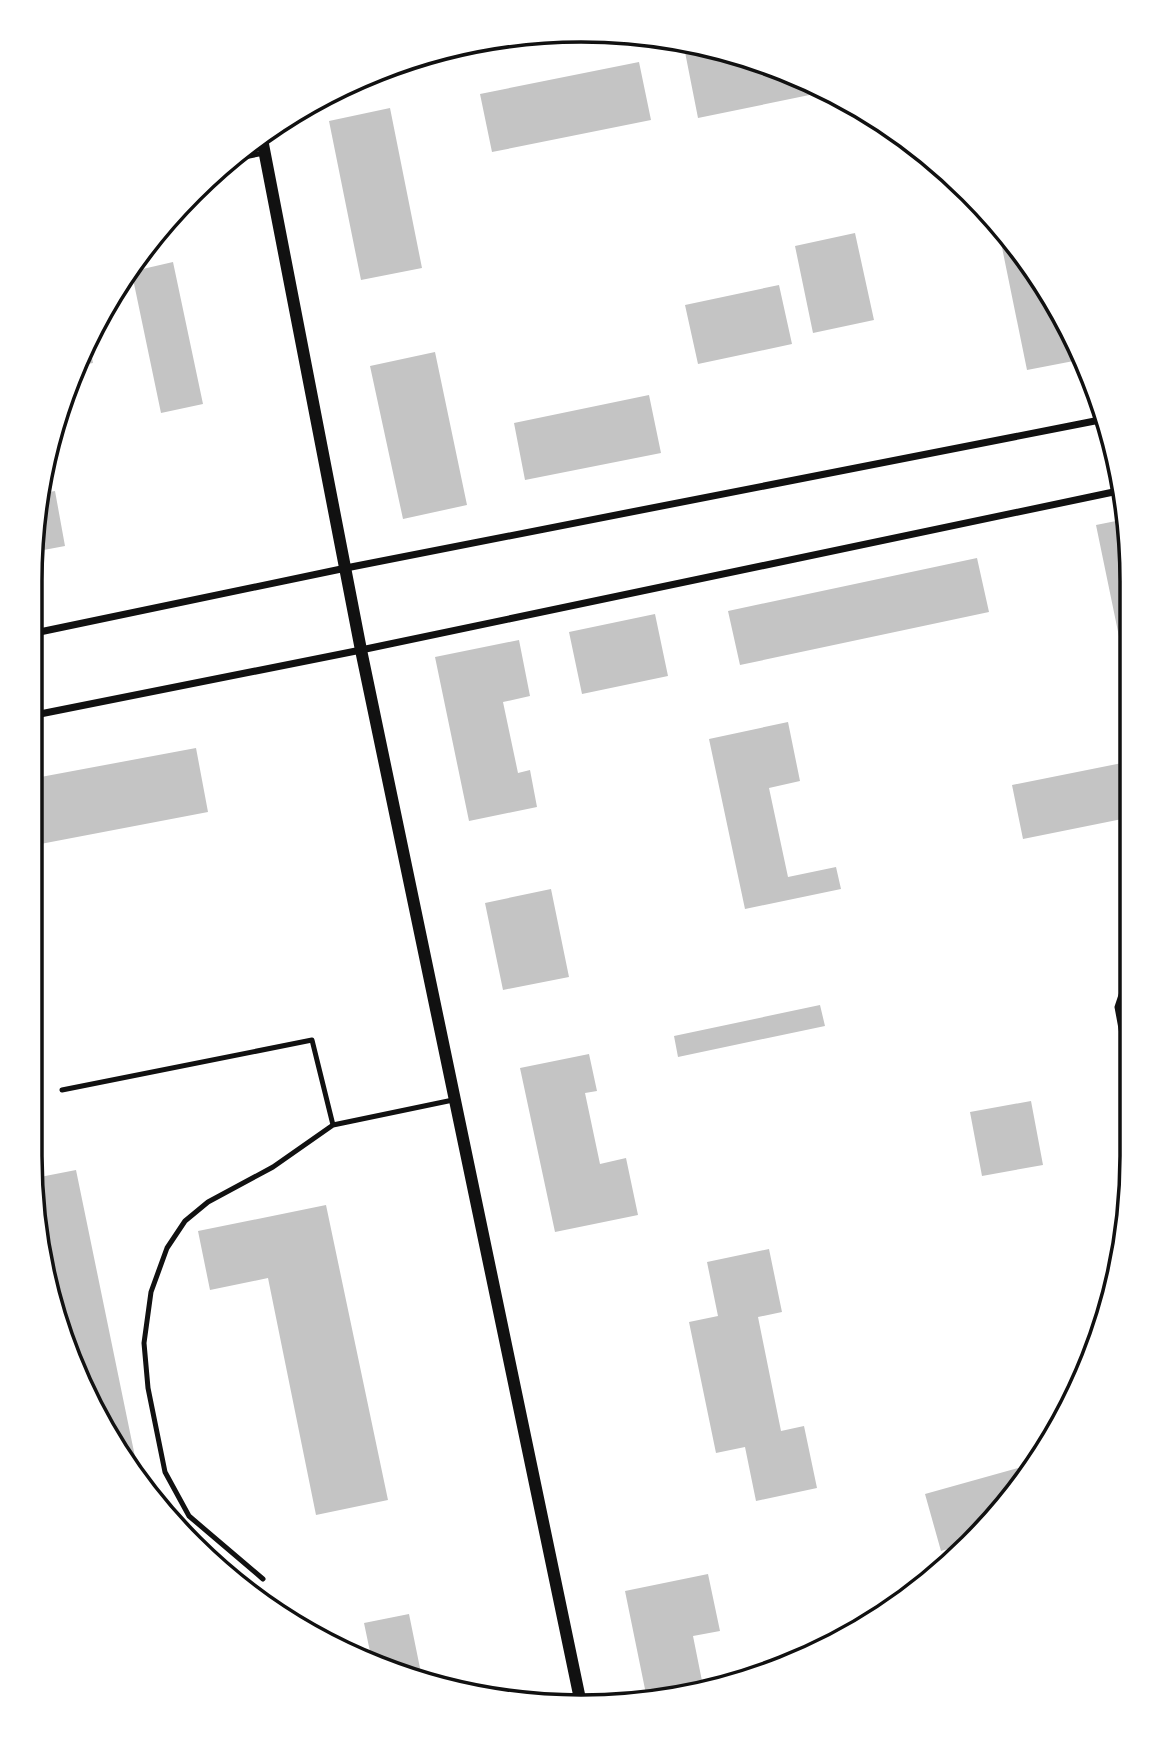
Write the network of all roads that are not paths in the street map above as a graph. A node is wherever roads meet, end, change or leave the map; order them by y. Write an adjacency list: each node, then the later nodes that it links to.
1 (263, 146): 2 (street)
2 (264, 152): 3 (lane); 6 (street)
3 (251, 155)
4 (1095, 421): 6 (street)
5 (1112, 492): 8 (street)
6 (346, 568): 7 (street); 8 (street)
7 (42, 631)
8 (361, 650): 9 (street); 13 (street)
9 (42, 714)
10 (1120, 998): 11 (lane)
11 (1120, 1023)
12 (62, 1090): 14 (lane)
13 (456, 1099): 14 (lane); 16 (street)
14 (333, 1125): 15 (lane)
15 (263, 1579)
16 (579, 1695)

